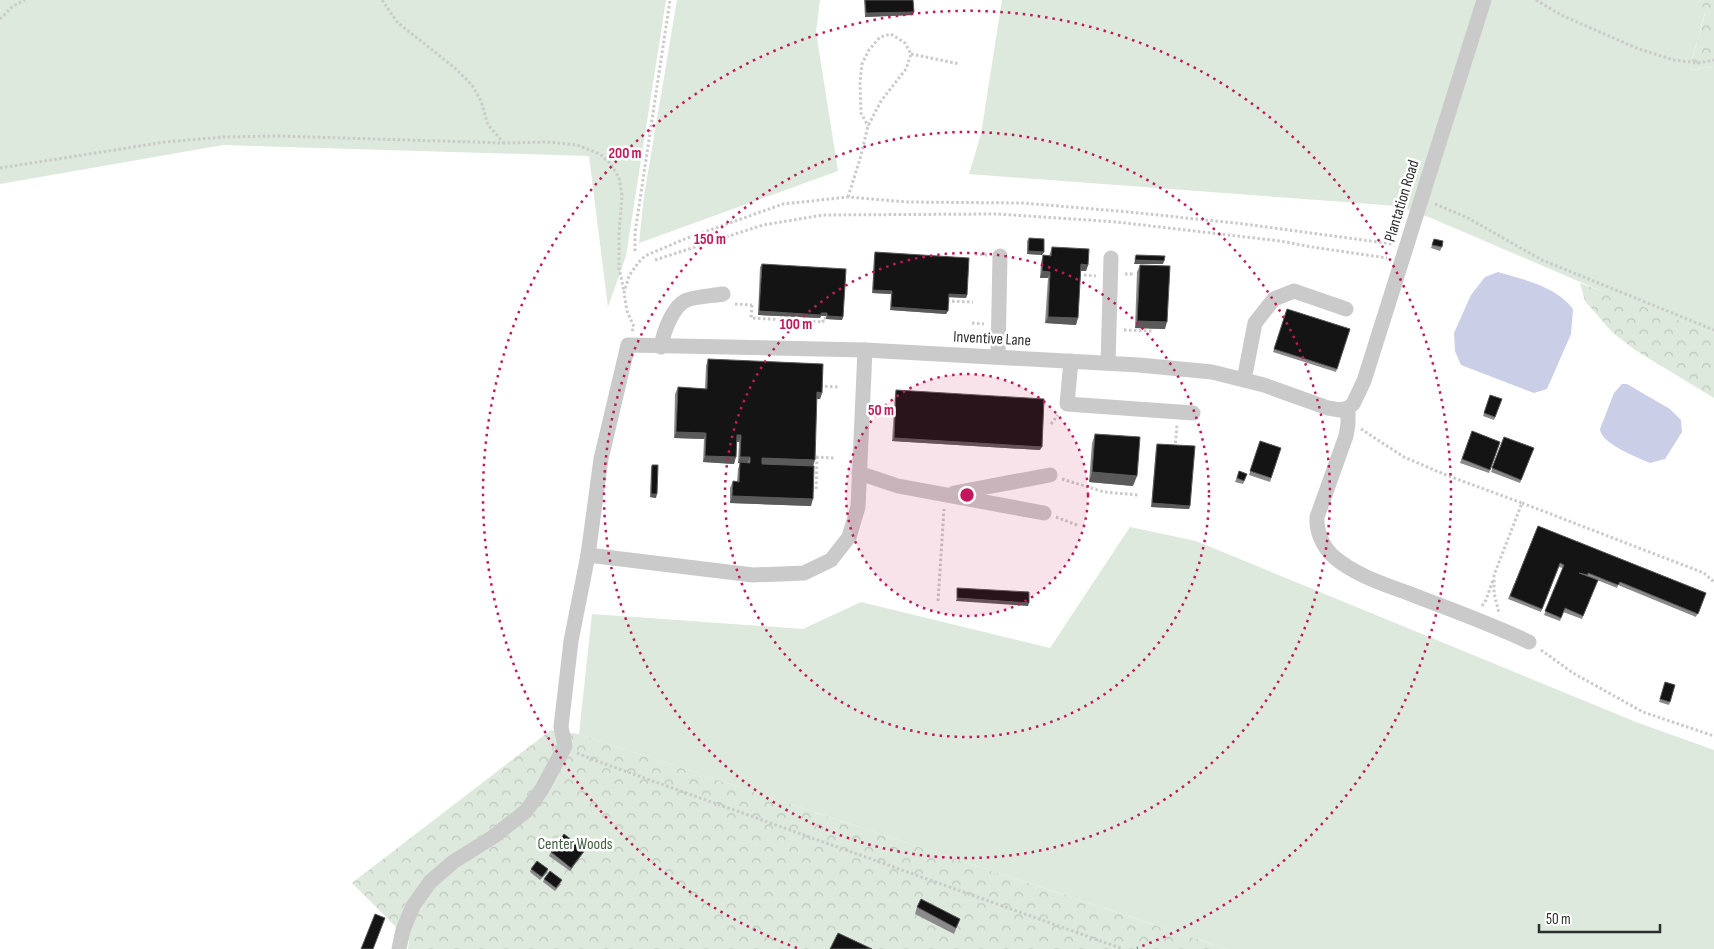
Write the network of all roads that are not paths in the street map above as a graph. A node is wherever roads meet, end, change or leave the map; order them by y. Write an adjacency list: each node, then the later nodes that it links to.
1 (1484, 0): 12 (street, Plantation Road)
2 (1000, 256): 8 (street)
3 (1111, 258): 10 (street)
4 (729, 299): 6 (street)
5 (1346, 309): 11 (street)
6 (661, 347): 7 (street, Inventive Lane); 18 (street, Inventive Lane)
7 (865, 350): 8 (street, Inventive Lane); 14 (street)
8 (998, 356): 9 (street, Inventive Lane)
9 (1071, 361): 10 (street, Inventive Lane); 13 (street)
10 (1108, 363): 11 (street, Inventive Lane)
11 (1244, 380): 12 (street, Inventive Lane)
12 (1348, 408): 19 (street)
13 (1193, 413)
14 (859, 473): 16 (street); 18 (street)
15 (1050, 475): 16 (street)
16 (945, 495): 17 (street)
17 (1044, 513)
18 (588, 555): 20 (street)
19 (1530, 642)
20 (399, 949)

